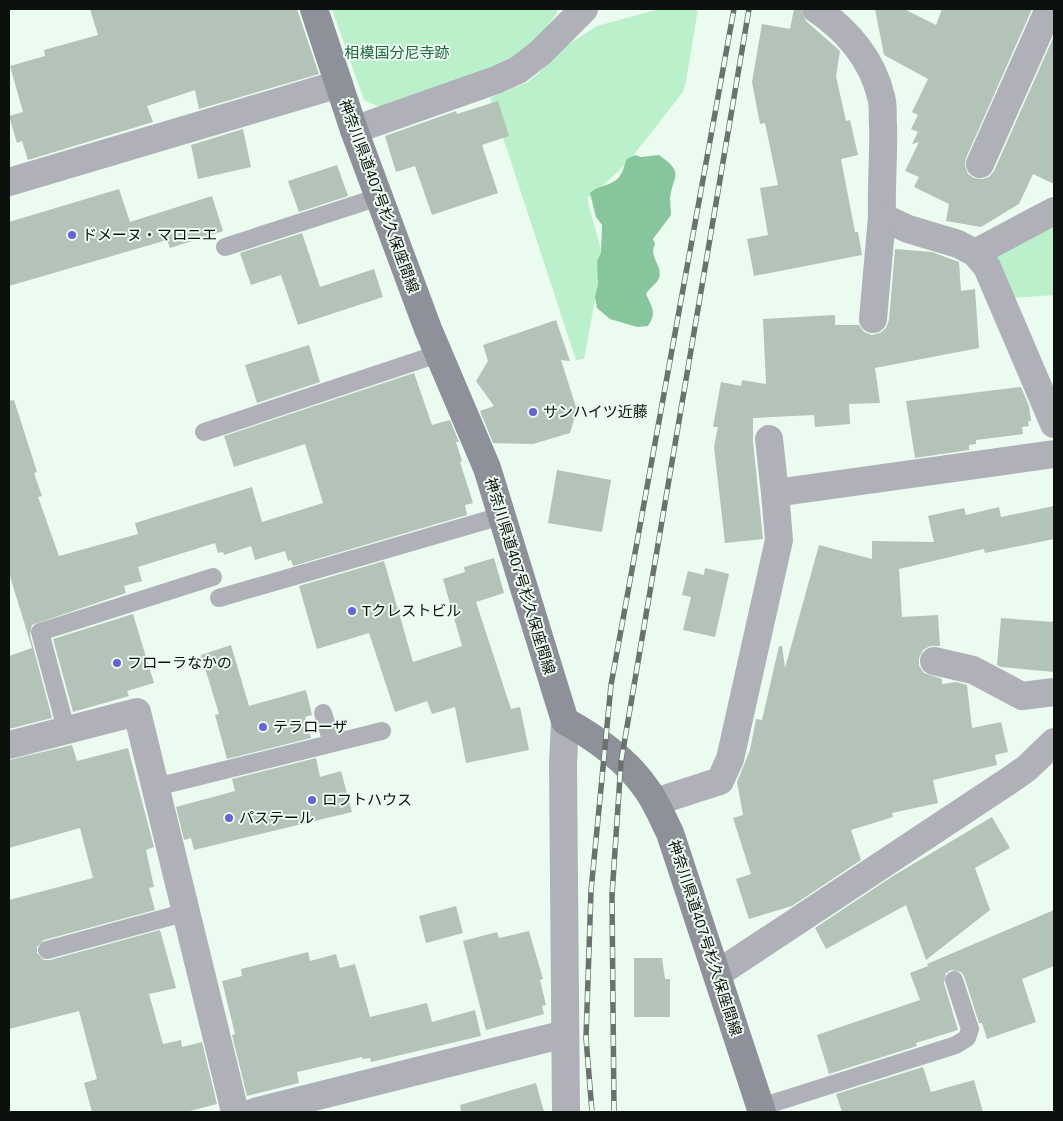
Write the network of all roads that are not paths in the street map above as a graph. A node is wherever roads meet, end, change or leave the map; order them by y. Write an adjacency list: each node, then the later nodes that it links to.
1 (314, 9): 5 (main road, 神奈川県道407号杉久保座間線)
2 (584, 9): 6 (street)
3 (816, 9): 11 (street)
4 (1049, 9): 7 (street)
5 (339, 84): 6 (main road, 神奈川県道407号杉久保座間線); 8 (street)
6 (354, 130): 9 (main road, 神奈川県道407号杉久保座間線)
7 (980, 164)
8 (9, 182)
9 (379, 198): 12 (lane); 15 (main road, 神奈川県道407号杉久保座間線)
10 (1054, 211): 13 (street)
11 (882, 216): 13 (street); 14 (street)
12 (225, 247)
13 (974, 252): 16 (street)
14 (874, 319)
15 (438, 354): 17 (lane); 21 (main road, 神奈川県道407号杉久保座間線)
16 (1054, 424)
17 (204, 432)
18 (769, 439): 20 (street)
19 (1054, 454): 20 (street)
20 (775, 492): 34 (street)
21 (502, 516): 23 (lane); 27 (main road, 神奈川県道407号杉久保座間線)
22 (213, 577): 28 (lane)
23 (219, 598)
24 (934, 661): 25 (street)
25 (1054, 692)
26 (324, 713): 31 (lane)
27 (565, 721): 34 (main road, 神奈川県道407号杉久保座間線); 39 (street)
28 (66, 730): 32 (street); 33 (street)
29 (382, 730): 31 (lane)
30 (1054, 742): 37 (street)
31 (332, 743): 33 (lane)
32 (9, 745)
33 (156, 787): 35 (street)
34 (655, 802): 37 (main road, 神奈川県道407号杉久保座間線)
35 (188, 912): 36 (lane); 41 (street)
36 (46, 950)
37 (717, 974): 40 (main road, 神奈川県道407号杉久保座間線)
38 (954, 980): 40 (lane)
39 (565, 1034): 42 (street); 43 (street)
40 (762, 1110)
41 (235, 1112)
42 (254, 1112)
43 (566, 1112)

